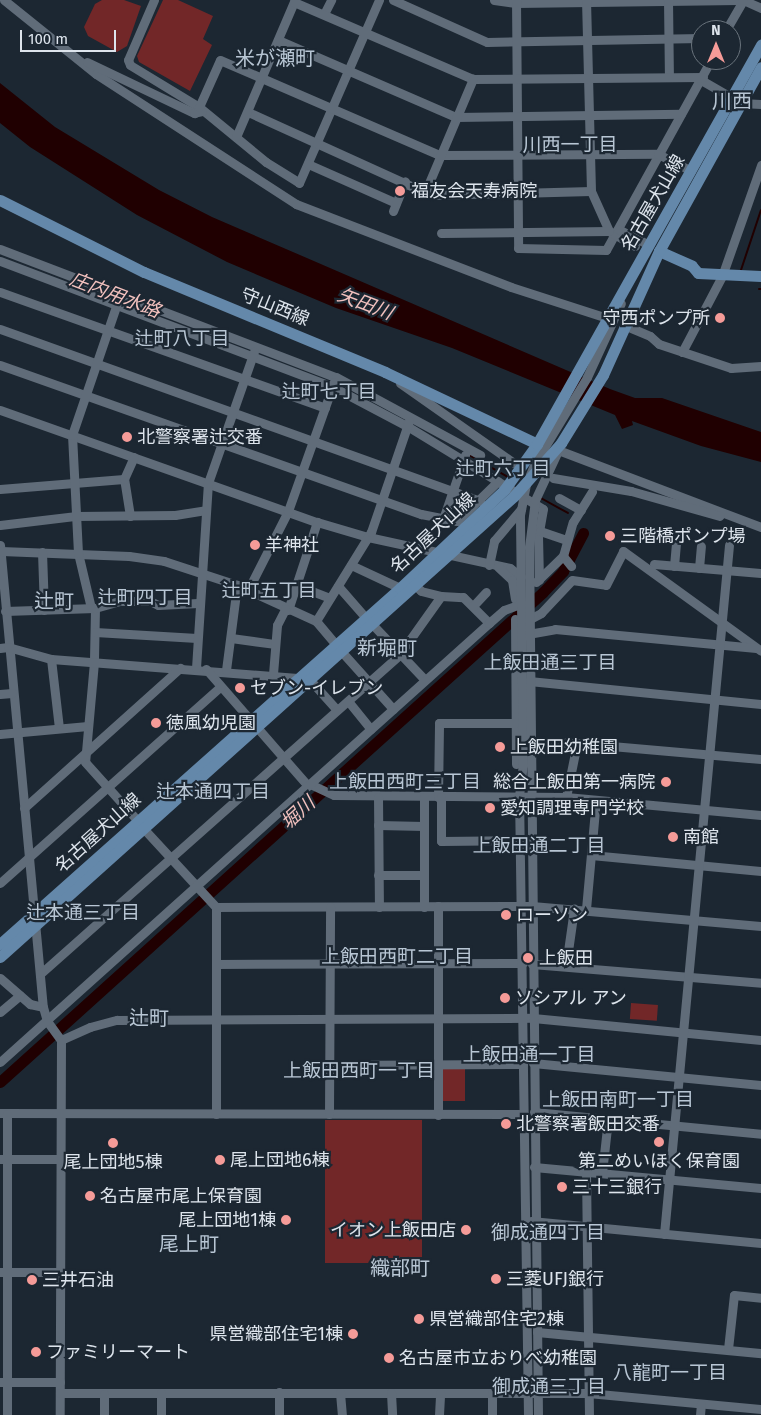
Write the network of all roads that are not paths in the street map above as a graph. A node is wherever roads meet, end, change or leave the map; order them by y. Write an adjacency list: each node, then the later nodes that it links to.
1 (4, 0): 23 (street)
2 (154, 0): 35 (street)
3 (331, 0): 14 (street)
4 (379, 0): 16 (street)
5 (393, 0): 12 (street)
6 (494, 0): 11 (street)
7 (738, 0): 10 (street)
8 (743, 0): 13 (street); 15 (street)
9 (586, 1): 10 (street); 11 (street); 18 (street)
10 (668, 1): 19 (street)
11 (516, 2): 21 (street)
12 (407, 3): 21 (street)
13 (761, 8)
14 (324, 14): 16 (street); 20 (street)
15 (732, 20)
16 (365, 33): 25 (street); 32 (street)
17 (691, 38): 19 (street)
18 (587, 39): 19 (street); 21 (street); 30 (street)
19 (668, 39): 27 (street)
20 (278, 40): 25 (street); 28 (street)
21 (517, 41): 29 (street)
22 (761, 45): 33 (main road, 名古屋犬山線)
23 (72, 57): 35 (street); 69 (street)
24 (761, 67): 33 (main road, 名古屋犬山線)
25 (348, 70): 36 (street); 41 (street)
26 (706, 70): 31 (street)
27 (669, 77): 30 (street); 31 (street)
28 (262, 78): 35 (street); 36 (street); 37 (street)
29 (517, 78): 30 (street); 32 (street); 39 (street)
30 (587, 78): 40 (street)
31 (702, 79): 33 (street); 38 (street)
32 (473, 80): 41 (street)
33 (736, 100): 34 (street); 50 (main road, 名古屋犬山線); 61 (main road, 名古屋犬山線)
34 (761, 104)
35 (201, 109): 42 (street)
36 (332, 109): 43 (street); 47 (street)
37 (248, 112): 42 (street); 43 (street)
38 (681, 114): 40 (street); 46 (street)
39 (517, 116): 40 (street); 41 (street); 45 (street)
40 (588, 116): 44 (street)
41 (456, 117): 47 (street)
42 (236, 137): 48 (street)
43 (318, 142): 48 (street); 51 (street)
44 (588, 153): 45 (street); 46 (street); 53 (street)
45 (517, 154): 47 (street); 54 (street)
46 (658, 154): 50 (street); 57 (street)
47 (440, 155): 52 (street)
48 (308, 164): 51 (street)
49 (761, 165): 65 (street)
50 (691, 171): 61 (main road, 名古屋犬山線)
51 (405, 181): 52 (street)
52 (426, 190): 54 (street)
53 (591, 191): 54 (street); 57 (street)
54 (518, 192): 56 (street)
55 (0, 200): 78 (main road, 守山西線)
56 (518, 231): 57 (street); 57 (street); 58 (street)
57 (614, 232): 59 (street); 61 (street)
58 (441, 233)
59 (635, 246)
60 (0, 249): 63 (street)
61 (658, 252): 65 (main road); 69 (main road, 名古屋犬山線); 69 (main road, 名古屋犬山線)
62 (0, 261): 64 (street)
63 (47, 266): 64 (street); 68 (street)
64 (43, 276): 68 (street)
65 (722, 276): 66 (main road); 73 (street)
66 (761, 276)
67 (0, 292): 71 (street)
68 (119, 299): 71 (street); 72 (street); 74 (street)
69 (614, 324): 73 (street); 89 (main road, 名古屋犬山線); 92 (main road, 名古屋犬山線); 205 (street)
70 (0, 329): 75 (street)
71 (108, 331): 75 (street); 80 (street)
72 (256, 346): 74 (street); 79 (street)
73 (682, 352): 77 (street)
74 (252, 356): 80 (street); 81 (street)
75 (96, 363): 82 (street); 85 (street)
76 (0, 365): 82 (street)
77 (761, 366)
78 (385, 372): 89 (main road, 守山西線); 96 (street)
79 (336, 377): 81 (street); 86 (street)
80 (244, 380): 83 (street); 85 (street)
81 (333, 387): 83 (street); 87 (street)
82 (85, 395): 88 (street); 91 (street)
83 (325, 408): 90 (street)
84 (0, 410): 88 (street)
85 (233, 412): 90 (street); 91 (street)
86 (411, 417): 87 (street); 94 (street)
87 (407, 426): 94 (street); 97 (street)
88 (72, 435): 95 (street); 101 (street)
89 (539, 440): 96 (main road, 名古屋犬山線)
90 (314, 441): 97 (street); 98 (street)
91 (221, 443): 98 (street); 102 (street)
92 (561, 445): 99 (main road, 名古屋犬山線); 119 (street)
93 (480, 455): 94 (street)
94 (465, 456): 103 (street); 106 (street)
95 (134, 457): 100 (street); 102 (street)
96 (520, 462): 103 (main road, 名古屋犬山線)
97 (391, 469): 106 (street); 108 (street)
98 (302, 472): 108 (street); 113 (street)
99 (545, 474): 110 (street); 119 (street); 129 (main road, 名古屋犬山線)
100 (124, 479): 101 (street); 115 (street)
101 (74, 483): 104 (street); 114 (street)
102 (208, 483): 111 (street); 113 (street)
103 (501, 486): 109 (street); 110 (street); 129 (main road, 名古屋犬山線)
104 (0, 489)
105 (592, 490): 112 (street)
106 (452, 491): 109 (street); 116 (street)
107 (559, 498): 112 (street)
108 (380, 499): 116 (street); 121 (street)
109 (480, 501): 116 (street)
110 (531, 504): 120 (street); 132 (street); 146 (street)
111 (206, 510): 115 (street); 137 (street)
112 (580, 510): 122 (street)
113 (288, 511): 117 (street); 145 (street)
114 (76, 516): 115 (street); 118 (street); 128 (street)
115 (130, 516)
116 (443, 519)
117 (317, 522): 121 (street); 140 (street)
118 (0, 526)
119 (761, 527)
120 (540, 531): 122 (street); 139 (street)
121 (368, 538): 129 (street); 131 (street)
122 (566, 540): 139 (street)
123 (676, 542): 133 (street)
124 (729, 545): 136 (street)
125 (701, 546): 135 (street)
126 (0, 548): 127 (street); 134 (street)
127 (42, 552): 128 (street); 156 (street)
128 (78, 553): 137 (street); 153 (street)
129 (442, 555): 132 (street); 142 (main road, 名古屋犬山線); 144 (main road, 名古屋犬山線)
130 (654, 564): 133 (street)
131 (351, 565): 143 (street); 144 (street)
132 (493, 566): 146 (street); 155 (street)
133 (674, 566): 135 (street)
134 (1, 567): 152 (street)
135 (699, 568): 136 (street)
136 (727, 570): 138 (street); 160 (street)
137 (200, 573): 141 (street); 150 (street)
138 (761, 573)
139 (539, 580): 146 (street)
140 (296, 584): 149 (street); 154 (street)
141 (237, 585): 145 (street); 165 (street)
142 (415, 585): 148 (street); 159 (main road, 名古屋犬山線)
143 (338, 586): 149 (street); 159 (street)
144 (400, 588): 159 (main road, 名古屋犬山線)
145 (248, 590): 154 (street)
146 (529, 590): 157 (street)
147 (486, 592): 151 (street)
148 (441, 596): 151 (street); 171 (street)
149 (330, 598): 158 (street)
150 (198, 603): 153 (street); 164 (street)
151 (473, 606): 161 (street)
152 (3, 608): 156 (street); 168 (street)
153 (93, 608): 156 (street); 162 (street)
154 (287, 609): 158 (street); 166 (street)
155 (515, 609): 161 (street); 192 (street)
156 (44, 610)
157 (528, 618): 160 (street); 163 (street)
158 (316, 621): 169 (street)
159 (369, 621): 169 (main road, 名古屋犬山線); 171 (street)
160 (722, 622): 167 (street); 170 (street)
161 (489, 623): 181 (street)
162 (95, 632): 164 (street); 173 (street)
163 (528, 634): 167 (street); 182 (street)
164 (197, 638): 175 (street)
165 (231, 638): 166 (street); 177 (street)
166 (274, 644): 178 (street)
167 (720, 644): 170 (street); 187 (street)
168 (4, 648): 172 (street); 185 (street)
169 (338, 648): 179 (main road, 名古屋犬山線); 180 (main road, 名古屋犬山線); 183 (street)
170 (760, 649)
171 (399, 655): 181 (street); 183 (street)
172 (52, 659): 173 (street); 195 (street)
173 (94, 662): 174 (street); 194 (street)
174 (180, 668): 175 (street); 201 (street)
175 (196, 668): 176 (street)
176 (206, 670): 177 (street); 184 (street)
177 (226, 670): 178 (street)
178 (273, 674): 179 (street)
179 (297, 678): 193 (main road, 名古屋犬山線)
180 (310, 680): 190 (street); 193 (main road, 名古屋犬山線)
181 (425, 680): 191 (street)
182 (529, 681): 187 (street); 199 (street)
183 (369, 682): 188 (street); 191 (street)
184 (220, 687): 193 (street); 207 (street)
185 (12, 693): 186 (street); 197 (street)
186 (0, 694)
187 (715, 700): 189 (street); 202 (street)
188 (348, 701): 190 (street); 196 (street)
189 (761, 704)
190 (336, 710): 203 (street)
191 (393, 710): 196 (street)
192 (516, 723): 205 (street); 212 (street)
193 (253, 724): 203 (street); 218 (main road, 名古屋犬山線)
194 (88, 726): 195 (street); 201 (street)
195 (59, 728): 197 (street)
196 (371, 729): 206 (street)
197 (16, 732): 198 (street); 215 (street)
198 (0, 734)
199 (530, 742): 200 (street); 209 (street)
200 (578, 743): 202 (street); 213 (street)
201 (85, 752): 207 (street); 215 (street)
202 (710, 754): 204 (street); 216 (street)
203 (283, 758): 206 (street); 223 (street)
204 (761, 759)
205 (520, 781): 208 (street)
206 (311, 786): 210 (street); 230 (street)
207 (107, 788): 218 (street); 224 (street)
208 (520, 796): 209 (street); 212 (street); 221 (street)
209 (530, 796): 213 (street); 234 (street)
210 (378, 797): 211 (street); 219 (street)
211 (424, 797): 212 (street); 220 (street)
212 (440, 797): 221 (street)
213 (566, 797): 214 (street)
214 (596, 800): 216 (street); 222 (street)
215 (24, 808): 224 (street)
216 (705, 809): 217 (street); 225 (street)
217 (761, 815)
218 (140, 824): 223 (street); 240 (main road, 名古屋犬山線); 242 (main road, 名古屋犬山線)
219 (378, 825): 220 (street); 227 (street)
220 (424, 826): 228 (street)
221 (521, 840): 233 (street)
222 (591, 855): 225 (street); 239 (street)
223 (170, 857): 230 (street); 251 (street)
224 (29, 858): 229 (street); 240 (street)
225 (700, 865): 226 (street); 241 (street)
226 (761, 871)
227 (378, 875): 228 (street); 236 (street)
228 (424, 875): 237 (street)
229 (0, 884)
230 (198, 889): 231 (street); 262 (street)
231 (212, 904): 235 (street); 248 (street)
232 (438, 906): 233 (street); 237 (street); 249 (street)
233 (521, 906): 234 (street); 247 (street)
234 (532, 906): 238 (street); 247 (street)
235 (330, 907): 236 (street); 246 (street)
236 (379, 907): 237 (street)
237 (424, 907)
238 (574, 909): 239 (street); 250 (street)
239 (586, 910): 241 (street)
240 (35, 913): 242 (street); 244 (main road, 名古屋犬山線)
241 (694, 920): 243 (street); 252 (street)
242 (35, 926): 245 (main road, 名古屋犬山線); 251 (street)
243 (761, 926)
244 (0, 944)
245 (0, 957)
246 (329, 963): 248 (street); 249 (street); 260 (street)
247 (528, 963): 249 (street); 250 (street); 258 (street)
248 (216, 964): 259 (street)
249 (438, 964): 261 (street)
250 (566, 965): 252 (street)
251 (40, 974): 256 (street)
252 (689, 976): 254 (street); 263 (street)
253 (0, 978): 255 (street)
254 (761, 983)
255 (20, 995): 256 (street); 257 (street)
256 (43, 1007): 262 (street)
257 (0, 1012)
258 (528, 1018): 261 (street); 263 (street); 267 (street); 268 (street)
259 (215, 1019): 260 (street); 264 (street); 276 (street)
260 (330, 1020): 261 (street); 269 (street)
261 (439, 1020): 270 (street)
262 (49, 1022): 264 (street); 266 (street)
263 (683, 1032): 265 (street); 271 (street)
264 (60, 1036): 274 (street)
265 (761, 1040)
266 (0, 1062)
267 (533, 1063): 271 (street); 273 (street)
268 (523, 1064): 270 (street); 278 (street)
269 (329, 1065): 270 (street); 277 (street)
270 (438, 1065): 279 (street)
271 (679, 1077): 272 (street); 281 (street)
272 (761, 1085)
273 (534, 1112): 280 (street); 285 (street)
274 (60, 1113): 275 (street); 276 (street); 284 (street)
275 (4, 1114): 283 (street)
276 (216, 1114): 277 (street)
277 (330, 1114): 279 (street)
278 (524, 1114): 279 (street); 291 (street)
279 (438, 1115)
280 (608, 1119): 281 (street); 287 (street)
281 (674, 1125): 282 (street); 288 (street)
282 (761, 1134)
283 (3, 1158): 284 (street); 290 (street)
284 (60, 1159): 297 (street)
285 (534, 1166): 286 (street); 291 (street)
286 (586, 1171): 287 (street); 292 (street)
287 (602, 1173): 288 (street)
288 (669, 1179): 289 (street); 294 (street)
289 (761, 1188)
290 (4, 1196): 293 (street)
291 (530, 1221): 292 (street); 300 (street); 312 (street)
292 (586, 1227): 294 (street); 301 (street)
293 (3, 1232): 296 (street)
294 (664, 1234): 295 (street)
295 (761, 1243)
296 (3, 1272): 297 (street); 299 (street)
297 (60, 1272): 306 (street)
298 (761, 1298): 303 (street)
299 (3, 1307): 302 (street)
300 (537, 1332): 301 (street); 313 (street)
301 (588, 1336): 303 (street); 314 (street)
302 (3, 1344): 305 (street)
303 (728, 1350): 304 (street)
304 (761, 1353)
305 (4, 1382): 306 (street); 320 (street)
306 (60, 1382): 308 (street)
307 (279, 1392): 309 (street); 310 (street); 324 (street)
308 (60, 1393): 315 (street); 321 (street)
309 (161, 1393): 315 (street); 323 (street)
310 (340, 1393): 311 (street); 325 (street)
311 (391, 1393): 316 (street); 326 (street)
312 (528, 1393): 313 (street); 317 (street); 329 (street)
313 (538, 1393): 314 (street); 330 (street)
314 (588, 1393): 318 (street); 331 (street)
315 (104, 1394): 322 (street)
316 (440, 1394): 317 (street); 327 (street)
317 (492, 1394): 328 (street)
318 (701, 1404): 319 (street); 332 (street)
319 (761, 1409)
320 (7, 1415)
321 (60, 1415)
322 (104, 1415)
323 (161, 1415)
324 (279, 1415)
325 (342, 1415)
326 (392, 1415)
327 (439, 1415)
328 (492, 1415)
329 (528, 1415)
330 (538, 1415)
331 (589, 1415)
332 (700, 1415)

